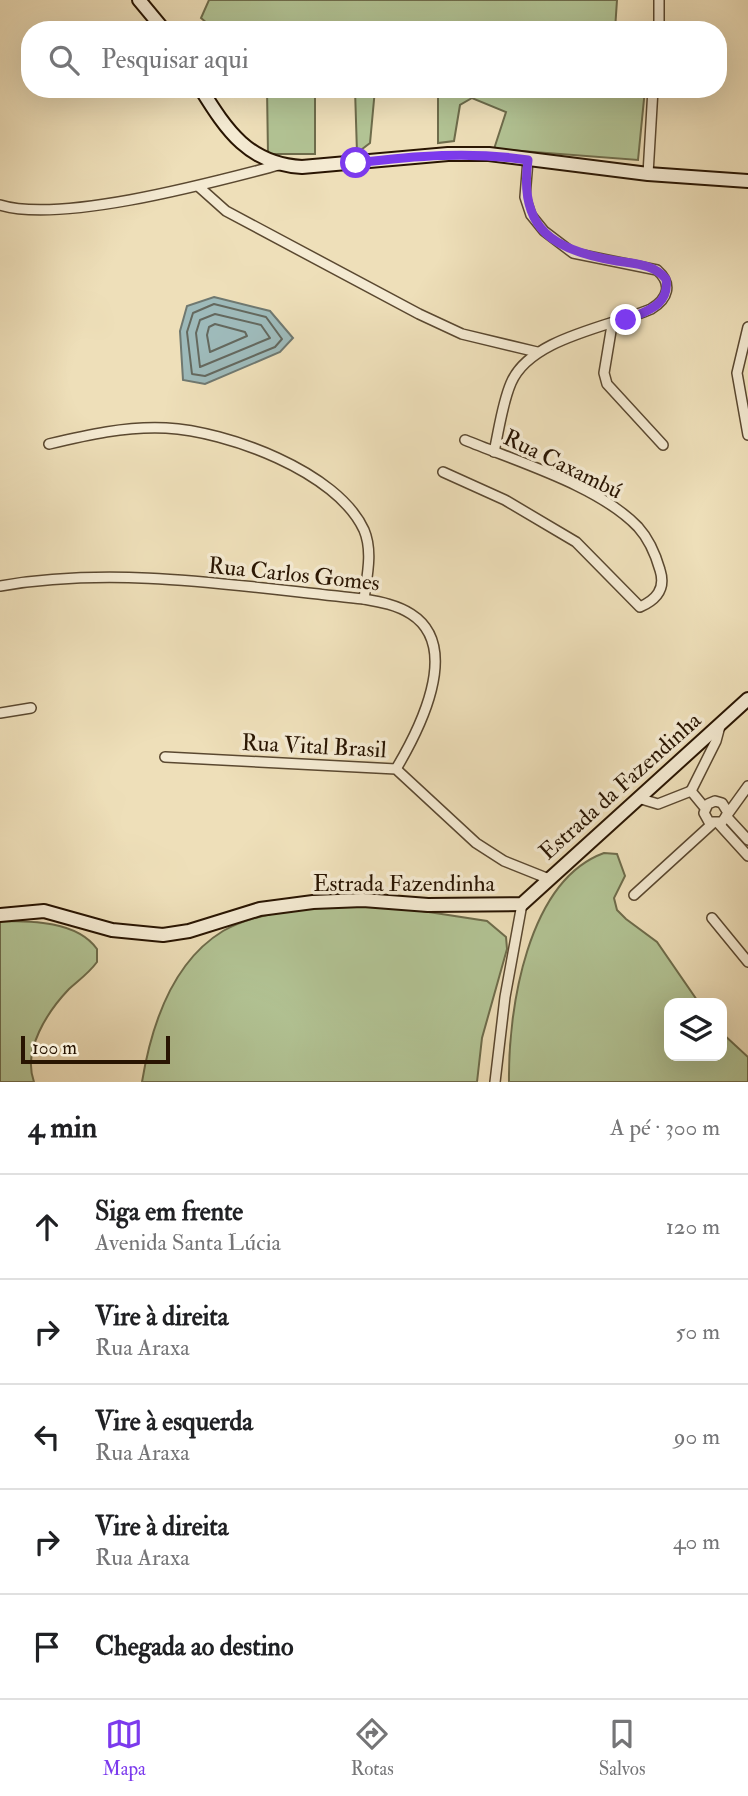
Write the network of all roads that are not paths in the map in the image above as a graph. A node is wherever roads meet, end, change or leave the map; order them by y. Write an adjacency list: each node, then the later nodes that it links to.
1 (139, 0): 3 (street)
2 (659, 0): 4 (street)
3 (156, 21)
4 (659, 21)
5 (207, 98): 8 (street)
6 (652, 98): 9 (street)
7 (528, 160): 8 (street); 9 (street); 13 (street)
8 (279, 165): 11 (street)
9 (648, 174): 10 (street)
10 (748, 181)
11 (198, 186): 12 (street); 15 (street)
12 (0, 205)
13 (612, 325): 15 (street); 19 (street)
14 (748, 327): 16 (street)
15 (537, 352): 20 (street)
16 (748, 435)
17 (465, 440): 20 (street, Rua Caxambú)
18 (49, 444): 23 (street)
19 (663, 444)
20 (494, 452): 21 (street, Rua Caxambú)
21 (443, 472)
22 (0, 586): 23 (street, Rua Carlos Gomes)
23 (364, 599): 29 (street, Rua Carlos Gomes)
24 (748, 699): 27 (street, Estrada da Fazendinha)
25 (30, 708): 26 (street)
26 (0, 713)
27 (721, 722): 31 (street); 32 (street, Estrada da Fazendinha)
28 (165, 757): 29 (street, Rua Vital Brasil)
29 (396, 769): 36 (street, Rua Vital Brasil)
30 (748, 786): 33 (street)
31 (694, 794): 32 (street); 33 (street)
32 (638, 798): 36 (street, Estrada da Fazendinha)
33 (716, 813): 34 (street); 35 (street); 37 (street)
34 (748, 840)
35 (748, 856)
36 (548, 880): 38 (street, Estrada da Fazendinha)
37 (635, 895)
38 (522, 904): 39 (street, Estrada Fazendinha); 42 (street)
39 (0, 915)
40 (712, 918): 41 (street)
41 (748, 962)
42 (495, 1082)

